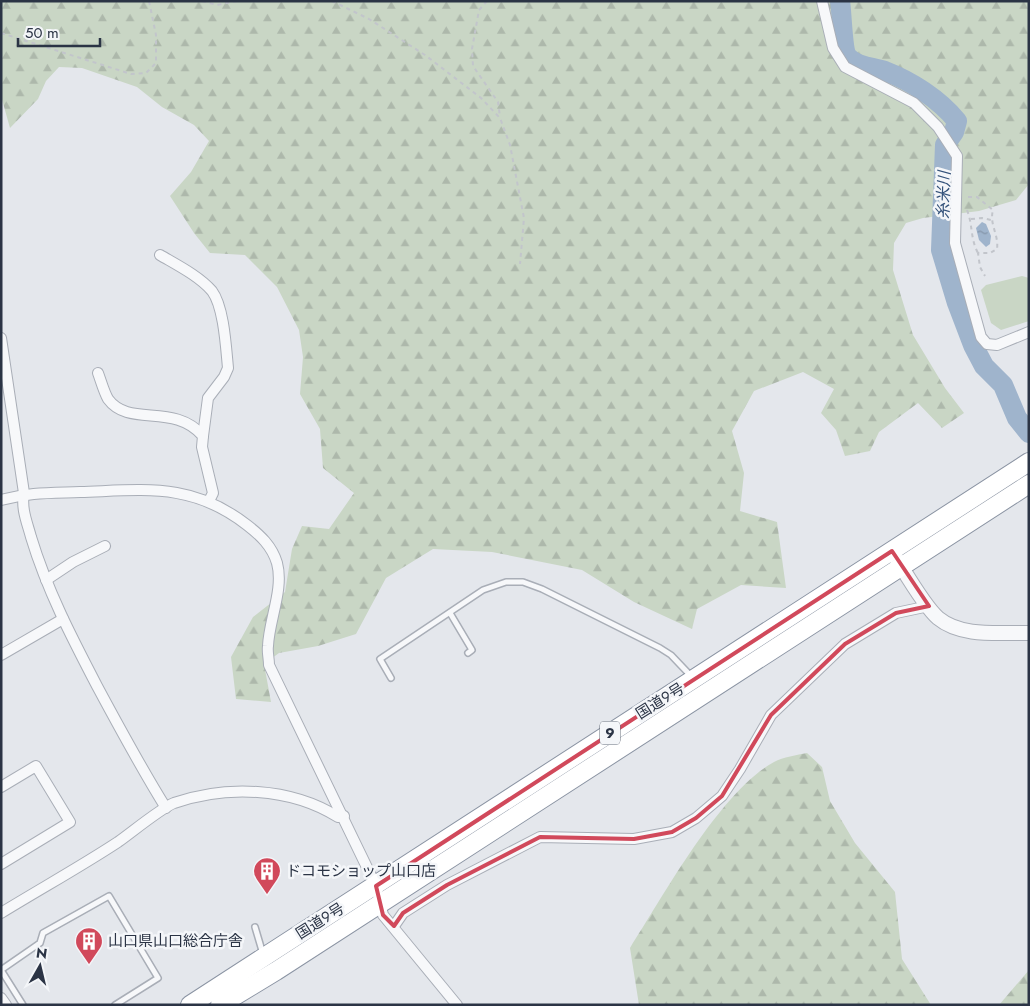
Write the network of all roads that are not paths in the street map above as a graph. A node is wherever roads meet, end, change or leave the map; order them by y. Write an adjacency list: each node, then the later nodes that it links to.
1 (822, 1): 3 (street)
2 (160, 255): 6 (street)
3 (1029, 332)
4 (1, 338): 9 (street)
5 (98, 374): 6 (street)
6 (203, 436): 11 (street)
7 (1029, 462): 13 (highway, 国道9号 / 9)
8 (1029, 484): 14 (highway, 国道9号 / 9)
9 (24, 494): 10 (street); 11 (street); 15 (street)
10 (1, 500)
11 (209, 501): 26 (street)
12 (105, 546): 15 (street)
13 (892, 551): 14 (street); 23 (highway, 国道9号 / 9)
14 (902, 567): 16 (street); 28 (highway, 国道9号 / 9)
15 (46, 580): 18 (street)
16 (929, 606): 19 (street); 30 (street)
17 (450, 613): 20 (lane); 22 (lane); 23 (lane)
18 (63, 619): 21 (street); 25 (street)
19 (1029, 633)
20 (468, 653)
21 (1, 655)
22 (391, 678)
23 (694, 680): 28 (highway, 国道9号 / 9)
24 (1, 787): 27 (street)
25 (166, 808): 26 (street); 29 (street)
26 (344, 816): 28 (street)
27 (1, 864)
28 (379, 894): 30 (street); 32 (highway, 国道9号 / 9); 39 (highway, 国道9号 / 9)
29 (1, 913)
30 (394, 926): 40 (street)
31 (255, 927): 32 (lane)
32 (264, 957): 38 (highway, 国道9号 / 9)
33 (1, 970): 36 (lane); 37 (lane)
34 (1, 998): 35 (street)
35 (6, 1005)
36 (23, 1005)
37 (115, 1005)
38 (190, 1005)
39 (220, 1005)
40 (457, 1005)

